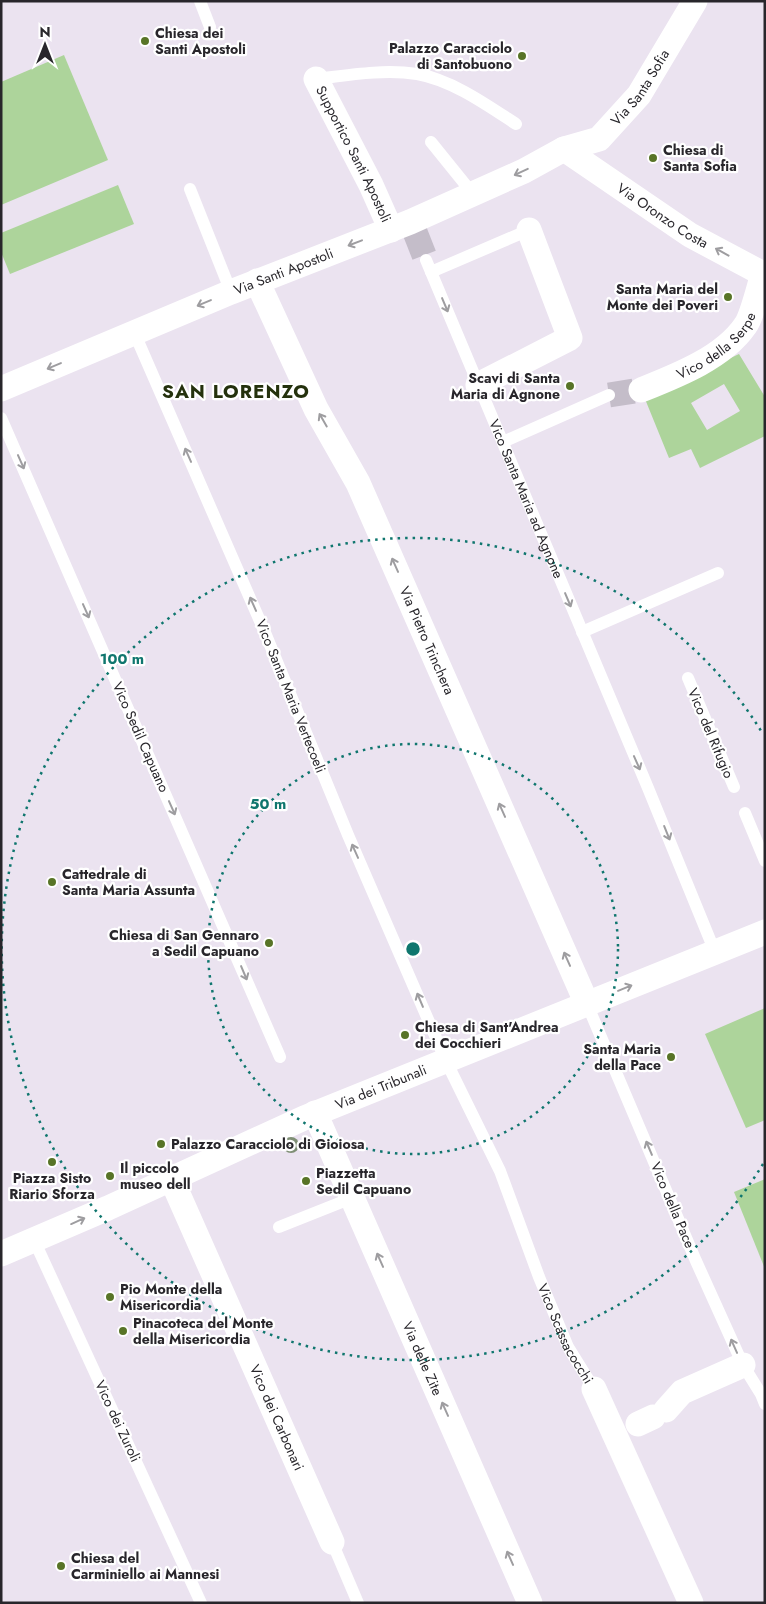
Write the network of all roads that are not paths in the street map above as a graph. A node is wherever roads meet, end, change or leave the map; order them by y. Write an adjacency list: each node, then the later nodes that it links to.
1 (200, 1): 3 (lane)
2 (695, 1): 7 (street, Via Santa Sofia)
3 (210, 27)
4 (316, 79): 5 (lane); 10 (street, Supportico Santi Apostoli)
5 (516, 124)
6 (431, 142): 9 (lane)
7 (564, 149): 9 (street, Via Santi Apostoli, one-way to 9); 14 (street, Via Oronzo Costa, one-way to 7)
8 (190, 189): 16 (lane)
9 (473, 194): 10 (street, Via Santi Apostoli)
10 (405, 228): 15 (street, Via Santi Apostoli, one-way to 15)
11 (529, 230): 13 (lane); 18 (street)
12 (426, 260): 13 (lane, Vico Santa Maria ad Agnone)
13 (431, 272): 18 (lane, Vico Santa Maria ad Agnone, one-way to 18)
14 (764, 275): 20 (street, Vico della Serpe)
15 (257, 281): 16 (street, Via Santi Apostoli); 32 (street, Via Pietro Trinchera, one-way to 15)
16 (231, 292): 17 (street, Via Santi Apostoli, one-way to 17)
17 (134, 332): 19 (street, Via Santi Apostoli, one-way to 19); 34 (lane, Vico Santa Maria Vertecoeli, one-way to 17)
18 (478, 384): 23 (lane, Vico Santa Maria ad Agnone)
19 (1, 389)
20 (641, 390)
21 (609, 396): 23 (lane)
22 (1, 418): 33 (lane, Vico Sedil Capuano, one-way to 33)
23 (503, 442): 25 (lane, Vico Santa Maria ad Agnone, one-way to 25)
24 (718, 573): 25 (lane)
25 (582, 632): 31 (lane, Vico Santa Maria ad Agnone, one-way to 31)
26 (688, 678): 27 (lane, Vico del Rifugio)
27 (734, 787)
28 (745, 813): 29 (lane)
29 (765, 861)
30 (765, 932): 31 (street, Via dei Tribunali)
31 (715, 952): 32 (street, Via dei Tribunali, one-way to 31)
32 (587, 1004): 34 (street, Via dei Tribunali); 41 (lane, Vico della Pace, one-way to 32)
33 (280, 1058)
34 (446, 1061): 35 (street, Via dei Tribunali); 42 (lane, Vico Scassacocchi)
35 (307, 1114): 36 (street, Via dei Tribunali); 37 (street, Via delle Zite)
36 (171, 1178): 39 (street, Via dei Tribunali, one-way to 36); 45 (street, Vico dei Carbonari)
37 (352, 1198): 38 (lane); 48 (street, Via delle Zite, one-way to 37)
38 (279, 1228)
39 (34, 1240): 40 (street, Via dei Tribunali); 46 (lane, Vico dei Zuroli)
40 (1, 1254)
41 (742, 1365): 43 (lane, Vico della Pace); 44 (street)
42 (594, 1389): 44 (street, Vico Scassacocchi)
43 (763, 1397)
44 (639, 1423): 49 (street, Vico Scassacocchi)
45 (332, 1542): 47 (lane, Vico dei Carbonari)
46 (201, 1603)
47 (358, 1603)
48 (530, 1603)
49 (691, 1603)

